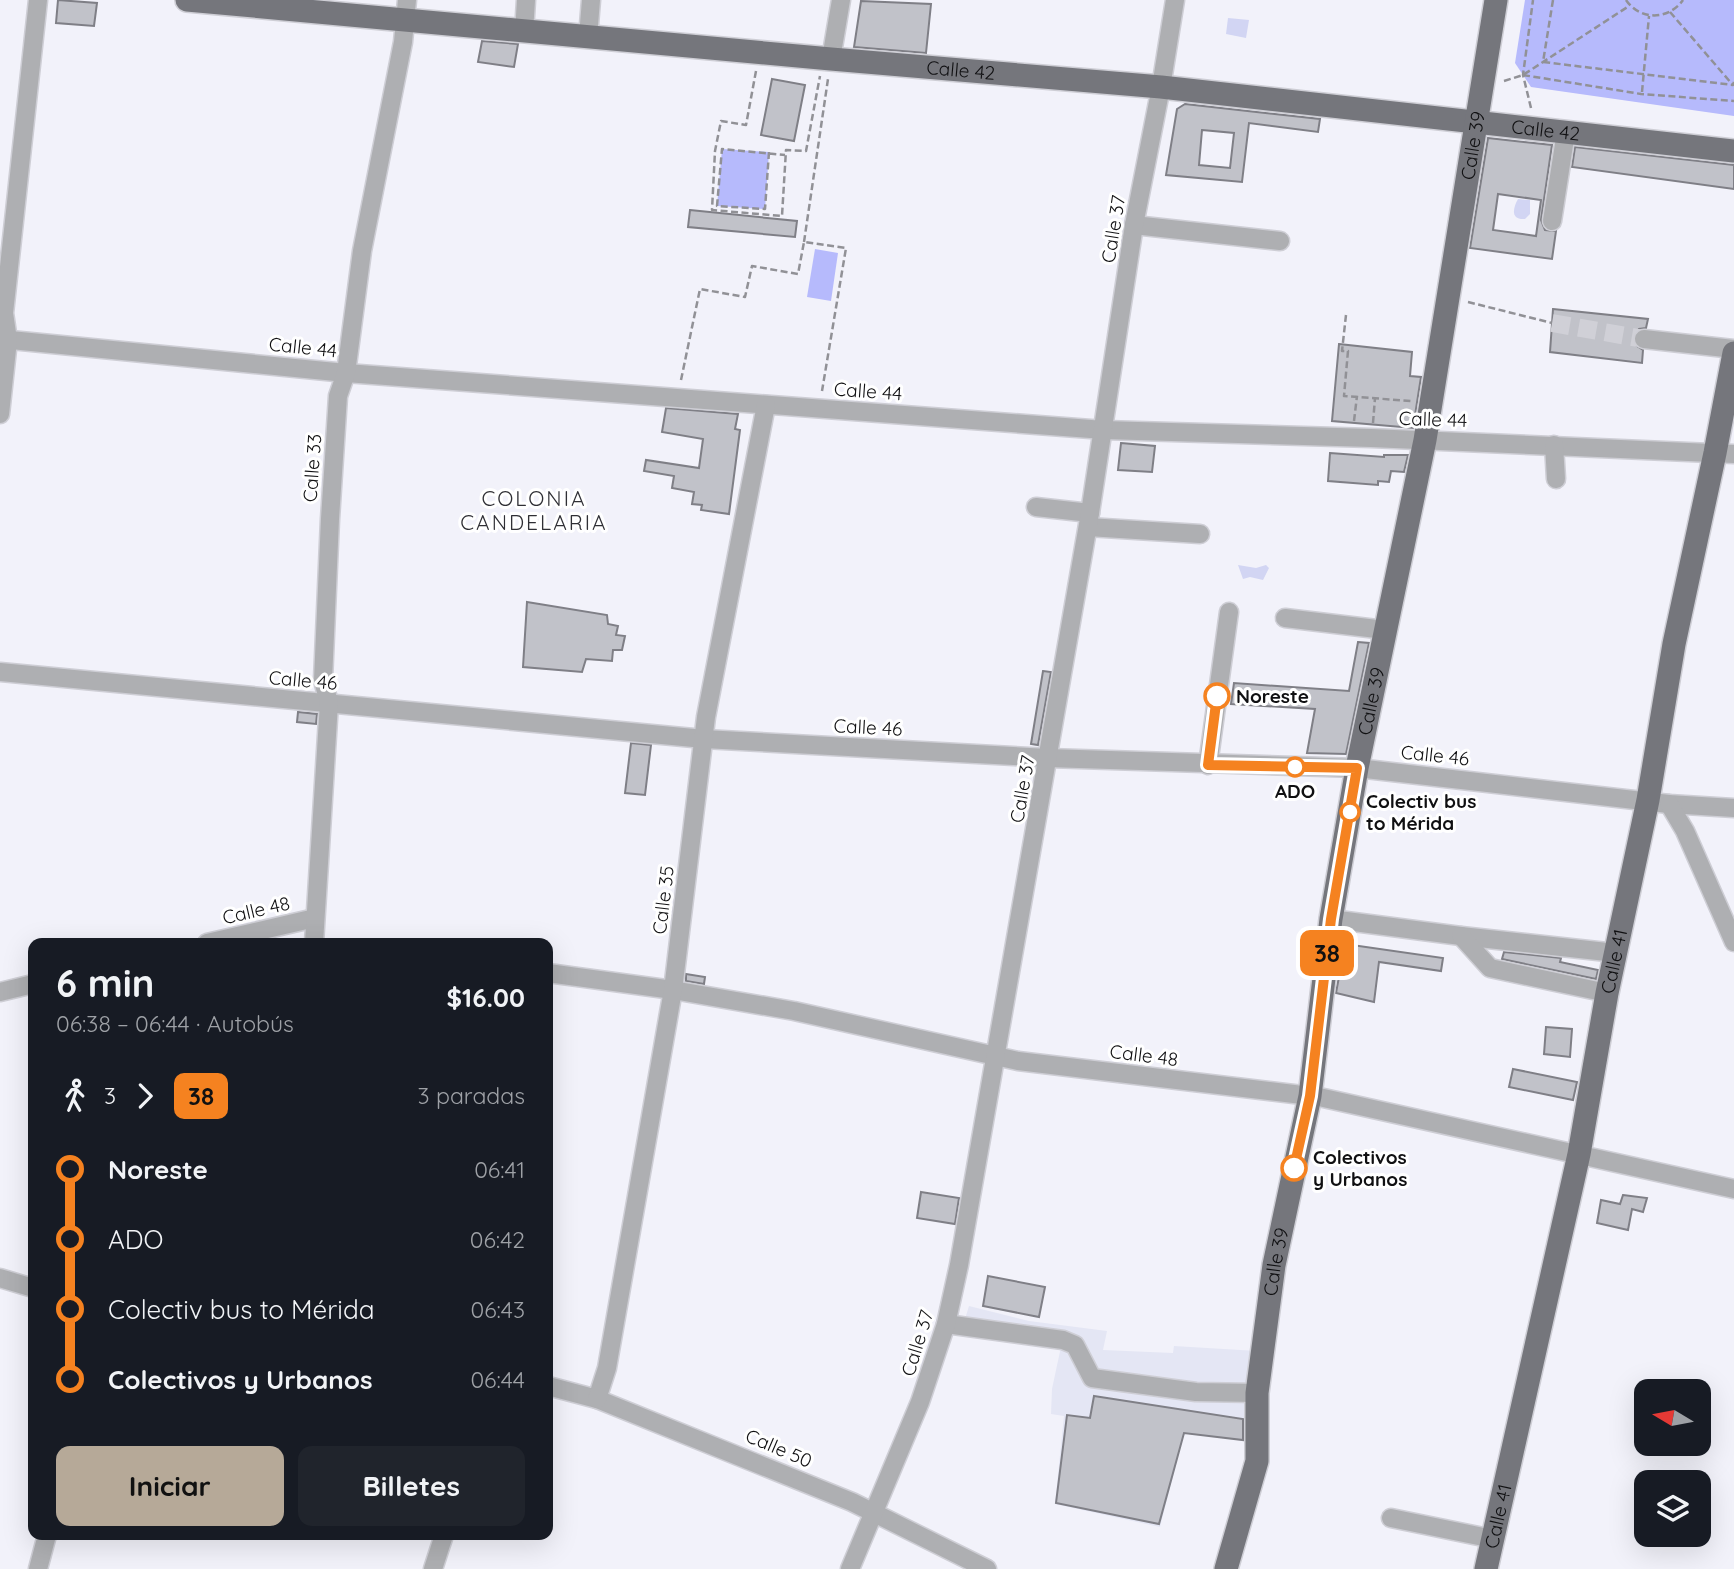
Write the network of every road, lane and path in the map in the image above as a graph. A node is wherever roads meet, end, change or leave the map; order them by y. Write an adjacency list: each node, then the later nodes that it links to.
1 (38, 0): 40 (street)
2 (187, 0): 13 (main road, Calle 42)
3 (526, 0): 16 (street)
4 (591, 0): 17 (street)
5 (841, 0): 20 (street)
6 (1175, 0): 24 (street, Calle 37)
7 (1496, 0): 27 (main road, Calle 39)
8 (1533, 0): 21 (path)
9 (1553, 0): 18 (path)
10 (1626, 0): 12 (path)
11 (1684, 0): 14 (path)
12 (1629, 5): 15 (path); 18 (path)
13 (407, 9): 16 (main road, Calle 42); 43 (street, Calle 33)
14 (1670, 12): 15 (path); 23 (path)
15 (1649, 16): 22 (path)
16 (524, 32): 17 (main road, Calle 42)
17 (588, 37): 20 (main road, Calle 42)
18 (1543, 62): 21 (path); 22 (path)
19 (756, 67): 32 (path)
20 (826, 67): 24 (main road, Calle 42); 32 (path); 36 (path)
21 (1523, 75): 25 (path); 28 (path)
22 (1644, 76): 23 (path); 25 (path)
23 (1734, 84)
24 (1161, 87): 27 (main road, Calle 42); 34 (street, Calle 37)
25 (1641, 94): 26 (path)
26 (1734, 101)
27 (1476, 121): 28 (main road, Calle 42); 37 (main road, Calle 39)
28 (1536, 129): 29 (main road, Calle 42)
29 (1566, 132): 30 (main road, Calle 42); 33 (street)
30 (1734, 151)
31 (769, 152): 31 (path); 32 (path)
32 (785, 155)
33 (1552, 221)
34 (1134, 225): 35 (street); 51 (street, Calle 37)
35 (1280, 241)
36 (804, 242): 45 (path); 49 (path)
37 (1448, 298): 39 (path); 47 (main road, Calle 39)
38 (1346, 315): 44 (path)
39 (1552, 323)
40 (4, 339): 43 (street, Calle 44); 50 (street)
41 (1644, 340): 42 (street)
42 (1734, 351): 56 (main road, Calle 41)
43 (346, 373): 45 (street, Calle 44); 65 (street, Calle 33)
44 (1357, 396): 46 (path); 52 (path)
45 (678, 397): 48 (street, Calle 44)
46 (1375, 398): 47 (path); 53 (path)
47 (1431, 402): 54 (main road, Calle 39)
48 (766, 405): 49 (street, Calle 44); 66 (street, Calle 35)
49 (819, 408): 51 (street, Calle 44)
50 (0, 414)
51 (1104, 430): 52 (street, Calle 44); 59 (street, Calle 37)
52 (1352, 437): 53 (street, Calle 44)
53 (1371, 438): 54 (street, Calle 44)
54 (1425, 440): 55 (street, Calle 44); 63 (main road, Calle 39)
55 (1554, 445): 56 (street, Calle 44); 57 (street)
56 (1725, 454): 70 (main road, Calle 41)
57 (1556, 480)
58 (1035, 507): 59 (street)
59 (1089, 520): 60 (street); 67 (street, Calle 37)
60 (1200, 534)
61 (1229, 612): 68 (street)
62 (1285, 618): 63 (street)
63 (1385, 629): 69 (main road, Calle 39)
64 (0, 672): 65 (street, Calle 46)
65 (329, 703): 66 (street, Calle 46); 72 (street, Calle 33)
66 (704, 739): 67 (street, Calle 46); 81 (street, Calle 35)
67 (1048, 758): 68 (street, Calle 46); 84 (street, Calle 37)
68 (1208, 765): 69 (street, Calle 46)
69 (1357, 768): 70 (street, Calle 46); 73 (main road, Calle 39)
70 (1659, 802): 71 (street, Calle 46); 77 (street); 78 (main road, Calle 41)
71 (1734, 808)
72 (314, 918): 75 (street, Calle 48); 76 (street, Calle 33)
73 (1331, 919): 74 (street); 85 (main road, Calle 39)
74 (1461, 936): 78 (street); 83 (street)
75 (228, 938)
76 (317, 938)
77 (1734, 942)
78 (1616, 953): 83 (main road, Calle 41)
79 (553, 974): 81 (street, Calle 48)
80 (28, 985): 82 (street)
81 (673, 990): 84 (street, Calle 48); 93 (street, Calle 35)
82 (0, 992)
83 (1607, 993): 86 (main road, Calle 41)
84 (995, 1058): 85 (street, Calle 48); 90 (street, Calle 37)
85 (1310, 1096): 86 (street, Calle 48); 92 (main road, Calle 39)
86 (1578, 1154): 87 (street, Calle 48); 96 (main road, Calle 41)
87 (1734, 1189)
88 (0, 1278): 89 (street)
89 (28, 1286)
90 (946, 1324): 92 (street); 94 (street, Calle 37)
91 (553, 1387): 93 (street, Calle 50)
92 (1257, 1393): 103 (main road, Calle 39)
93 (597, 1399): 94 (street, Calle 50)
94 (872, 1513): 101 (street, Calle 37); 102 (street, Calle 50)
95 (1391, 1518): 96 (street)
96 (1493, 1539): 104 (main road, Calle 41)
97 (46, 1540): 99 (street)
98 (442, 1540): 100 (street)
99 (38, 1569)
100 (433, 1569)
101 (850, 1569)
102 (987, 1569)
103 (1226, 1569)
104 (1486, 1569)

